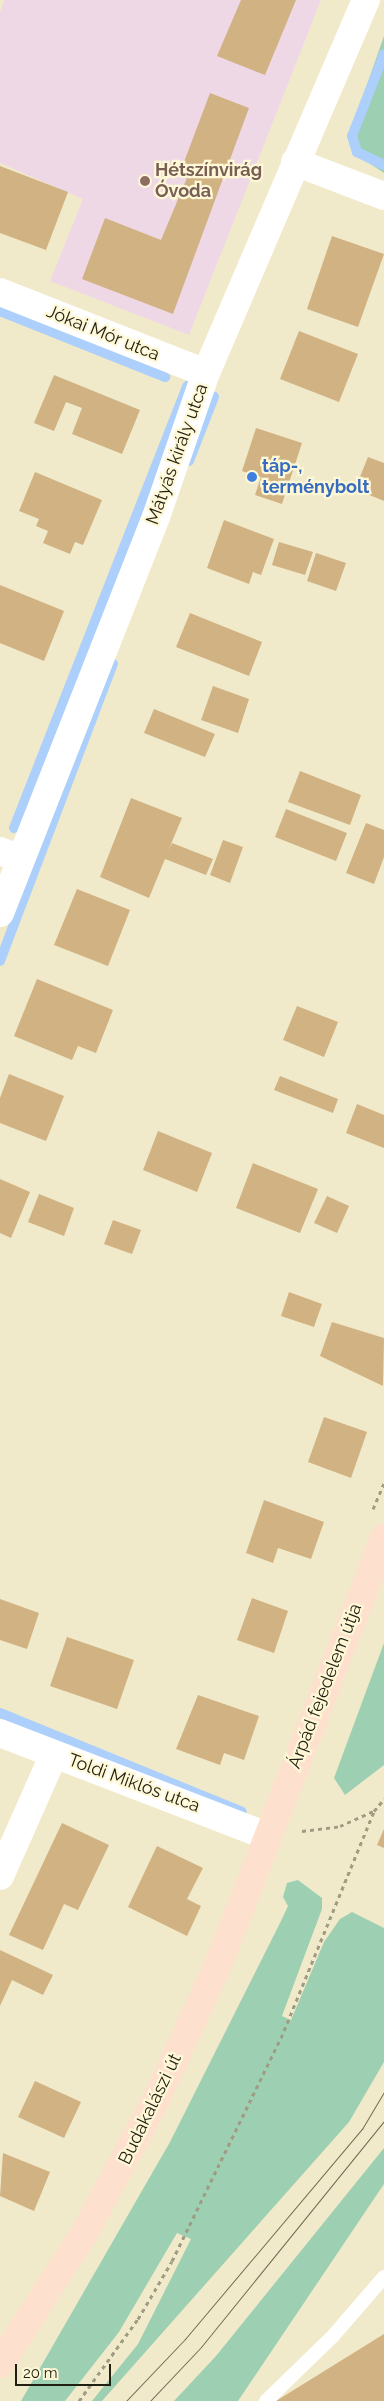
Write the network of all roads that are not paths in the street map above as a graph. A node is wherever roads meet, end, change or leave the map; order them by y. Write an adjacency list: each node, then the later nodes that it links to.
1 (366, 0): 2 (street, Mátyás király utca)
2 (295, 162): 3 (street); 5 (street, Mátyás király utca)
3 (384, 196)
4 (0, 292): 5 (street, Jókai Mór utca)
5 (206, 373): 6 (street, Mátyás király utca)
6 (11, 855): 7 (street, Mátyás király utca)
7 (0, 913)
8 (384, 1537): 11 (main road, Árpád fejedelem útja)
9 (0, 1733): 10 (street, Toldi Miklós utca)
10 (54, 1754): 11 (street, Toldi Miklós utca); 12 (street)
11 (267, 1836): 14 (main road, Budakalászi út)
12 (0, 1876)
13 (384, 2277): 15 (lane)
14 (0, 2364)
15 (266, 2401)

